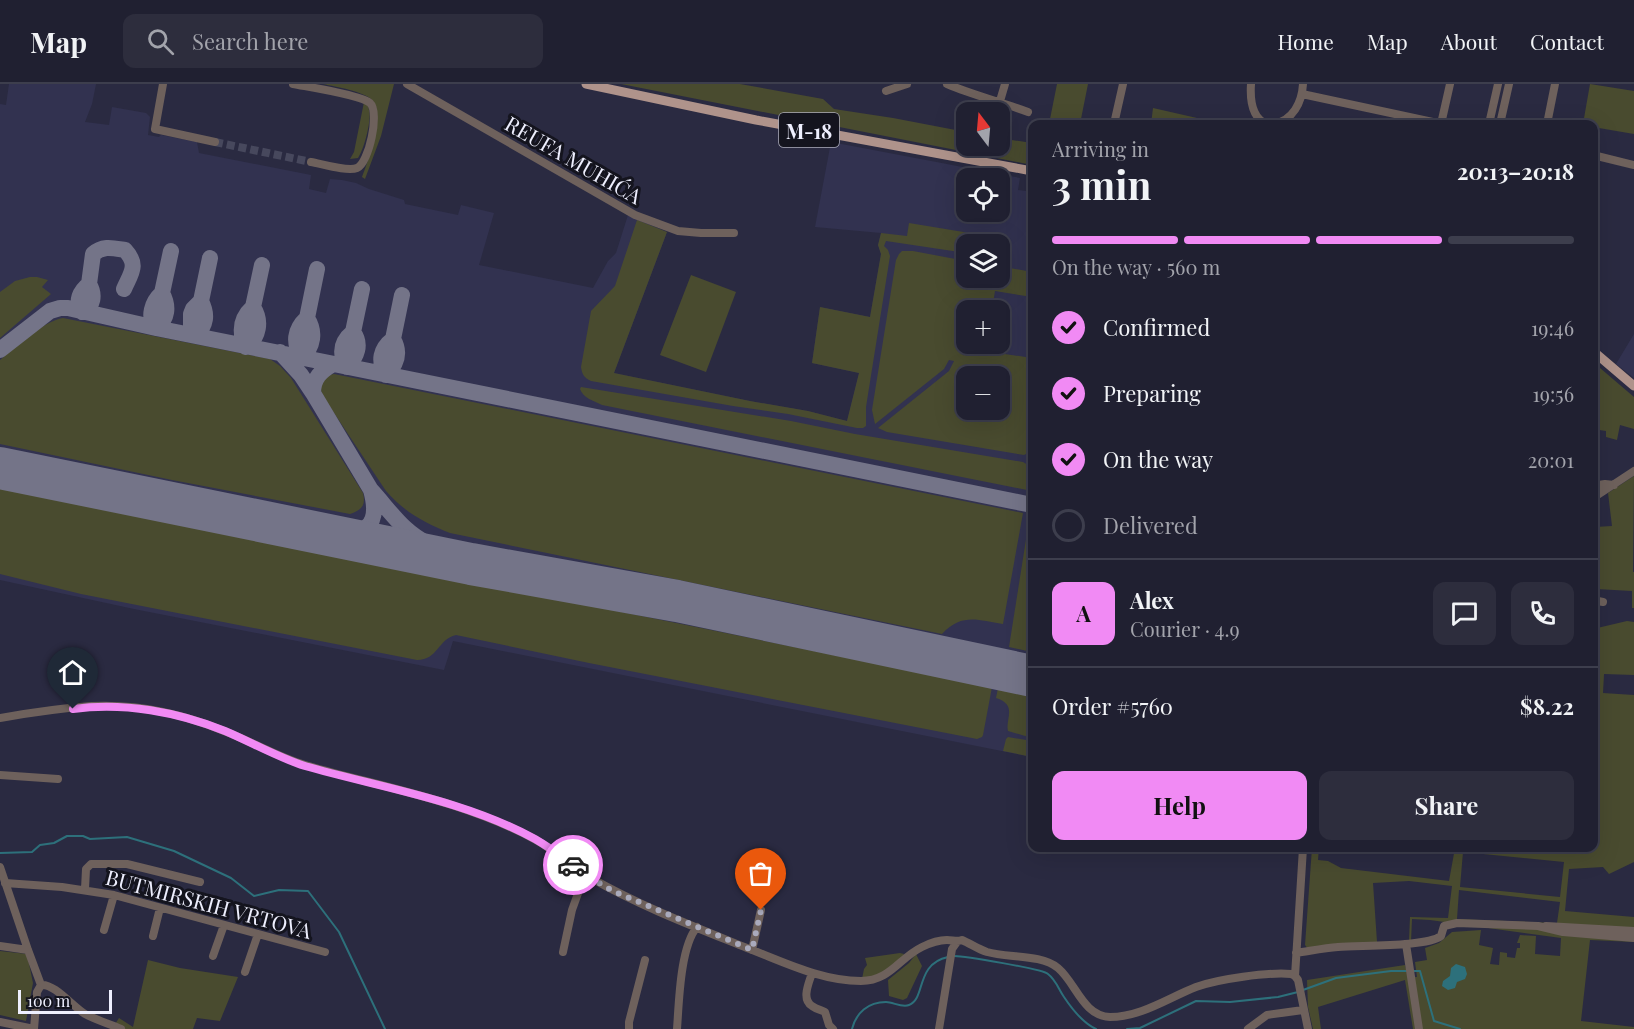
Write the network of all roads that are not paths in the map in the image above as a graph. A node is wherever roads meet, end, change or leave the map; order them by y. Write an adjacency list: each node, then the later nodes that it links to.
1 (163, 84): 27 (street)
2 (293, 84): 29 (street)
3 (408, 84): 32 (street, REUFA MUHIĆA)
4 (586, 84): 31 (main road, M-18)
5 (908, 84): 15 (street)
6 (946, 84): 17 (street)
7 (1005, 84): 17 (street)
8 (1123, 84): 19 (street)
9 (1251, 84): 20 (street)
10 (1303, 84): 16 (street)
11 (1450, 84): 23 (street)
12 (1498, 84): 24 (street)
13 (1509, 84): 25 (street)
14 (1555, 84): 26 (street)
15 (886, 91)
16 (1302, 94): 21 (street); 22 (street)
17 (1000, 101): 18 (street)
18 (1028, 112)
19 (1115, 120)
20 (1259, 120)
21 (1284, 120)
22 (1423, 120)
23 (1443, 120)
24 (1491, 120)
25 (1501, 120)
26 (1548, 120)
27 (214, 142)
28 (1598, 156): 30 (street)
29 (311, 162)
30 (1634, 165)
31 (1028, 170)
32 (734, 233)
33 (1598, 355): 34 (main road)
34 (1634, 386)
35 (1634, 471): 37 (street)
36 (1598, 485): 37 (street)
37 (1614, 485): 38 (street)
38 (1598, 495)
39 (1598, 601): 40 (street)
40 (1603, 602)
41 (0, 718): 46 (street)
42 (0, 776): 43 (street)
43 (58, 779)
44 (1303, 852): 68 (street)
45 (0, 867): 48 (street)
46 (585, 874): 55 (street); 67 (street)
47 (200, 882): 49 (street, BUTMIRSKIH VRTOVA)
48 (5, 883): 49 (street, BUTMIRSKIH VRTOVA); 64 (street)
49 (85, 890): 50 (street, BUTMIRSKIH VRTOVA)
50 (114, 895): 51 (street, BUTMIRSKIH VRTOVA); 56 (street)
51 (160, 908): 53 (street, BUTMIRSKIH VRTOVA); 59 (street)
52 (761, 910): 65 (street)
53 (224, 925): 58 (street, BUTMIRSKIH VRTOVA); 69 (street)
54 (1538, 926): 57 (street); 60 (street); 62 (street)
55 (697, 927): 65 (street); 80 (street)
56 (104, 930)
57 (1634, 931)
58 (258, 934): 66 (street, BUTMIRSKIH VRTOVA); 71 (street)
59 (153, 936)
60 (1634, 938)
61 (957, 942): 72 (street); 73 (street); 82 (street)
62 (1406, 944): 68 (street); 85 (street)
63 (0, 946): 64 (street)
64 (28, 950): 74 (street)
65 (752, 950): 72 (street)
66 (325, 952)
67 (563, 952)
68 (1296, 953): 73 (street)
69 (213, 956)
70 (645, 960): 79 (street)
71 (245, 972)
72 (812, 973): 81 (street)
73 (1295, 976): 75 (street)
74 (41, 985): 77 (street); 78 (street)
75 (1303, 1007): 83 (street); 84 (street)
76 (0, 1022): 77 (street)
77 (34, 1029)
78 (122, 1029)
79 (629, 1029)
80 (677, 1029)
81 (833, 1029)
82 (939, 1029)
83 (1248, 1029)
84 (1308, 1029)
85 (1419, 1029)

